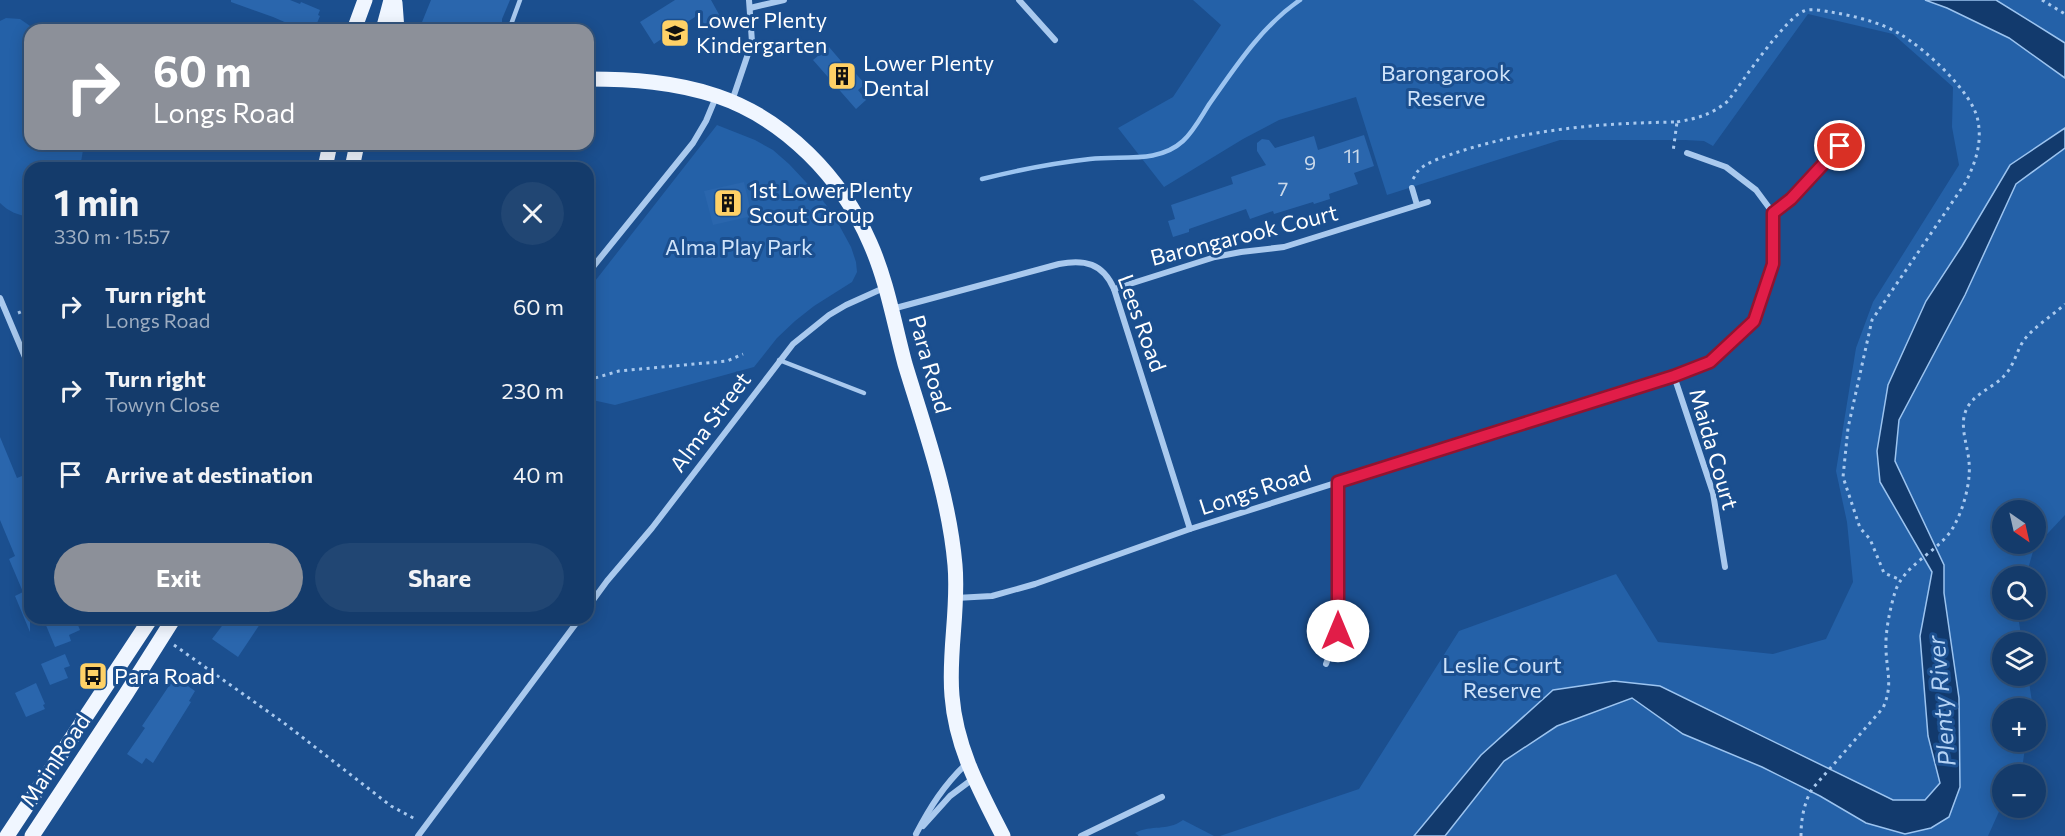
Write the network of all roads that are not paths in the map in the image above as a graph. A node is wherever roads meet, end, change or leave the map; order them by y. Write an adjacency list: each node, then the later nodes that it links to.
1 (364, 0): 8 (main road)
2 (393, 0): 9 (main road); 10 (main road)
3 (520, 0): 11 (lane)
4 (748, 0): 7 (street)
5 (784, 0): 7 (street)
6 (1018, 0): 12 (street)
7 (750, 8): 15 (street)
8 (356, 24)
9 (386, 24)
10 (396, 24)
11 (511, 24)
12 (1055, 40)
13 (594, 79): 14 (main road, Para Road)
14 (717, 96): 15 (main road, Para Road); 22 (street)
15 (732, 102): 23 (main road, Para Road)
16 (1840, 146): 21 (street)
17 (1687, 153): 21 (street)
18 (1411, 185): 20 (street)
19 (1428, 202): 20 (street, Barongarook Court)
20 (1417, 205): 24 (street, Barongarook Court)
21 (1773, 213): 29 (street, Longs Road)
22 (594, 266)
23 (886, 287): 26 (main road, Para Road); 28 (street, Alma Street)
24 (1114, 289): 26 (street, Lees Road); 32 (street, Lees Road)
25 (0, 297): 27 (street)
26 (892, 309): 34 (main road, Para Road)
27 (24, 355)
28 (779, 360): 30 (lane); 35 (street, Alma Street)
29 (1674, 376): 31 (street, Longs Road); 33 (street, Maida Court)
30 (864, 393)
31 (1338, 482): 32 (street, Longs Road); 39 (street)
32 (1190, 529): 34 (street, Longs Road)
33 (1725, 567)
34 (956, 598): 40 (main road, Para Road)
35 (594, 599)
36 (147, 624): 44 (main road, Main Road)
37 (171, 624): 45 (main road, Main Road)
38 (576, 624): 46 (street)
39 (1326, 664)
40 (967, 762): 41 (main road, Para Road); 43 (street)
41 (974, 778): 43 (street); 47 (main road, Para Road)
42 (1162, 797): 48 (street)
43 (916, 835)
44 (7, 836)
45 (32, 836)
46 (418, 836)
47 (1003, 836)
48 (1082, 836)

